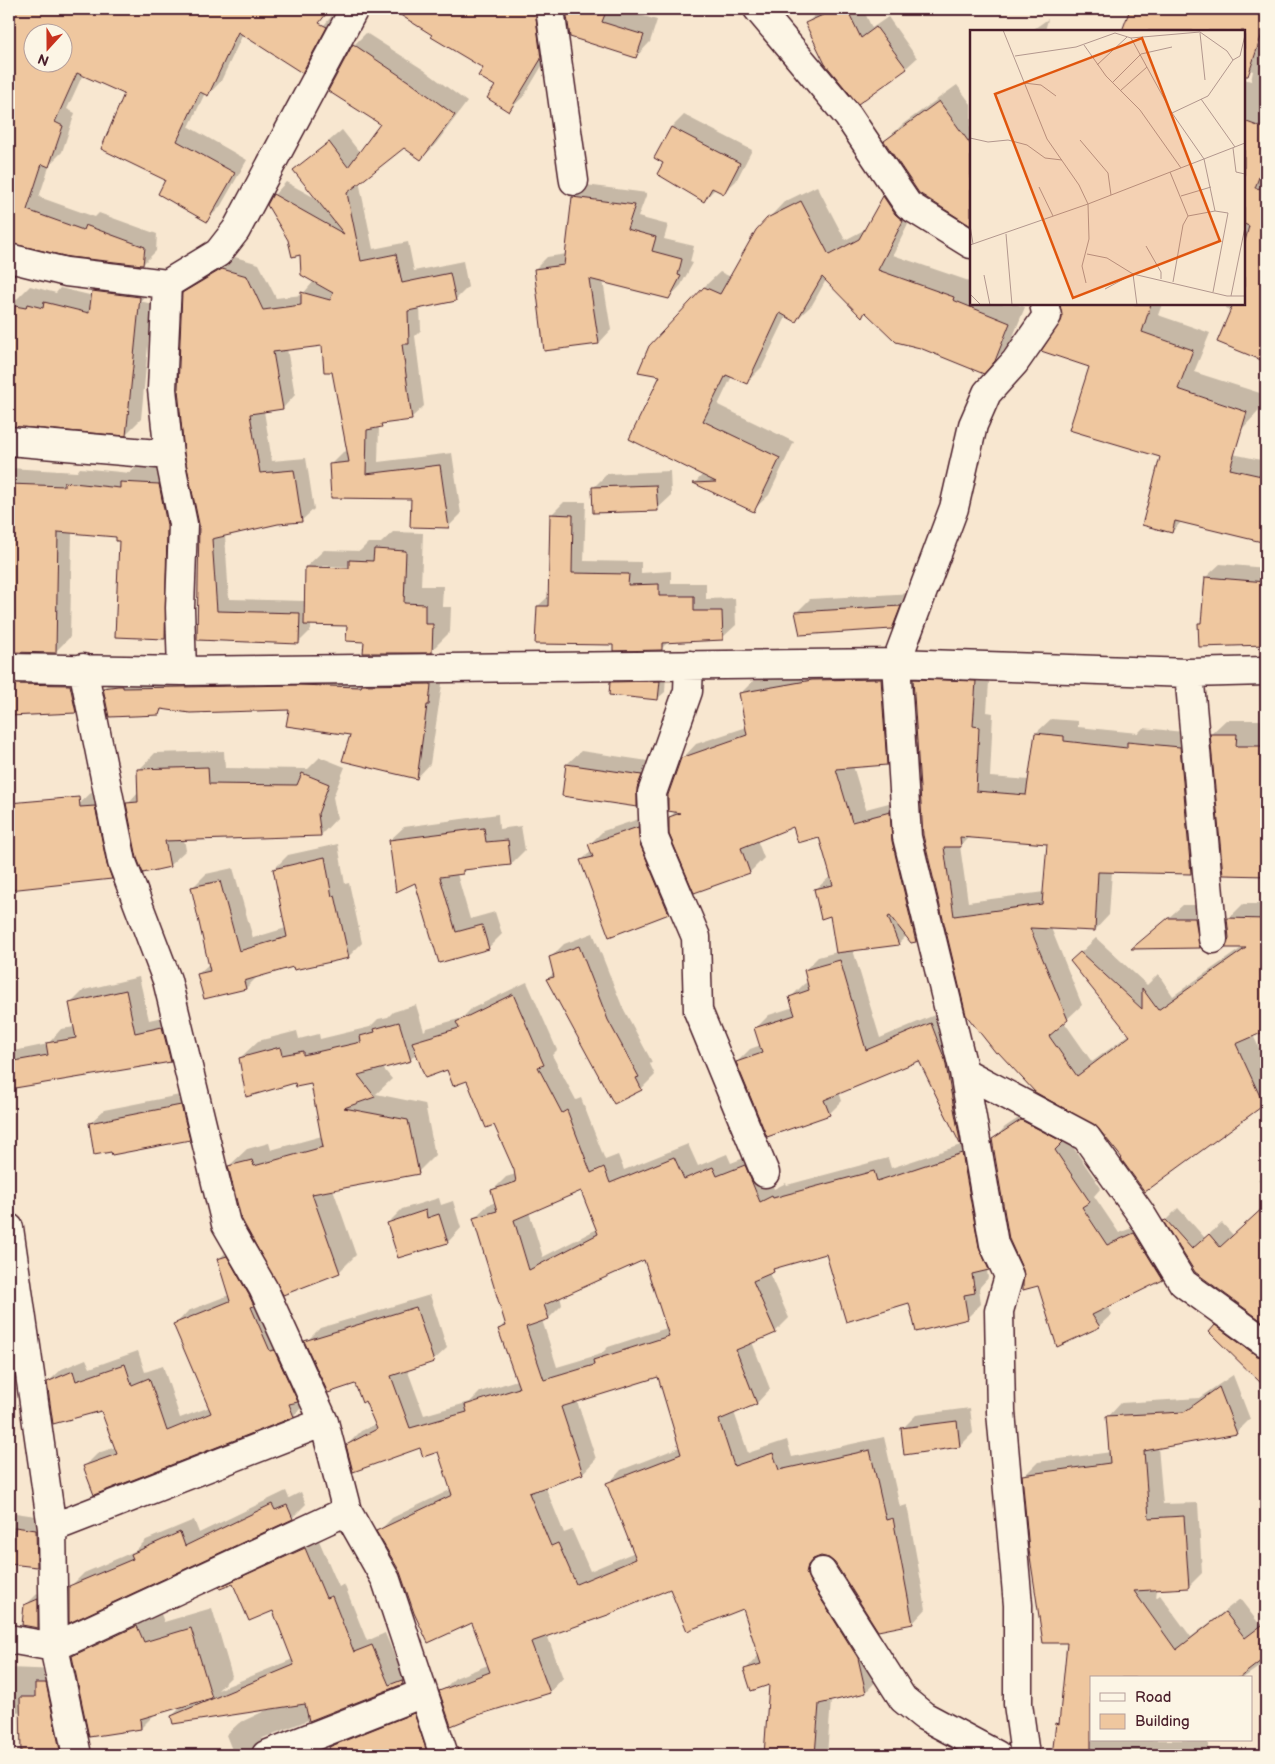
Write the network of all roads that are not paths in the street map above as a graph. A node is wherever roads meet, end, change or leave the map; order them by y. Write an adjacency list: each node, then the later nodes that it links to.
1 (354, 9): 7 (street)
2 (550, 9): 4 (street)
3 (758, 9): 5 (street)
4 (574, 182)
5 (970, 243)
6 (9, 258): 7 (street)
7 (167, 284): 10 (street)
8 (1044, 305): 11 (street)
9 (9, 441): 10 (street)
10 (169, 455): 15 (street)
11 (896, 663): 12 (street); 17 (street); 19 (street)
12 (689, 665): 15 (street); 20 (street)
13 (9, 668): 14 (street)
14 (83, 668): 15 (street); 23 (street)
15 (182, 671)
16 (1266, 671): 17 (street)
17 (1189, 673): 18 (street)
18 (1213, 939)
19 (964, 1072): 22 (street); 34 (street)
20 (765, 1173)
21 (9, 1228): 25 (street)
22 (1266, 1343)
23 (324, 1422): 24 (street); 25 (street)
24 (347, 1511): 28 (street); 29 (street)
25 (52, 1528): 28 (street)
26 (822, 1572): 33 (street)
27 (9, 1639): 28 (street)
28 (54, 1647): 30 (street)
29 (423, 1693): 31 (street); 32 (street)
30 (76, 1755)
31 (266, 1755)
32 (444, 1755)
33 (997, 1755)
34 (1025, 1755)

